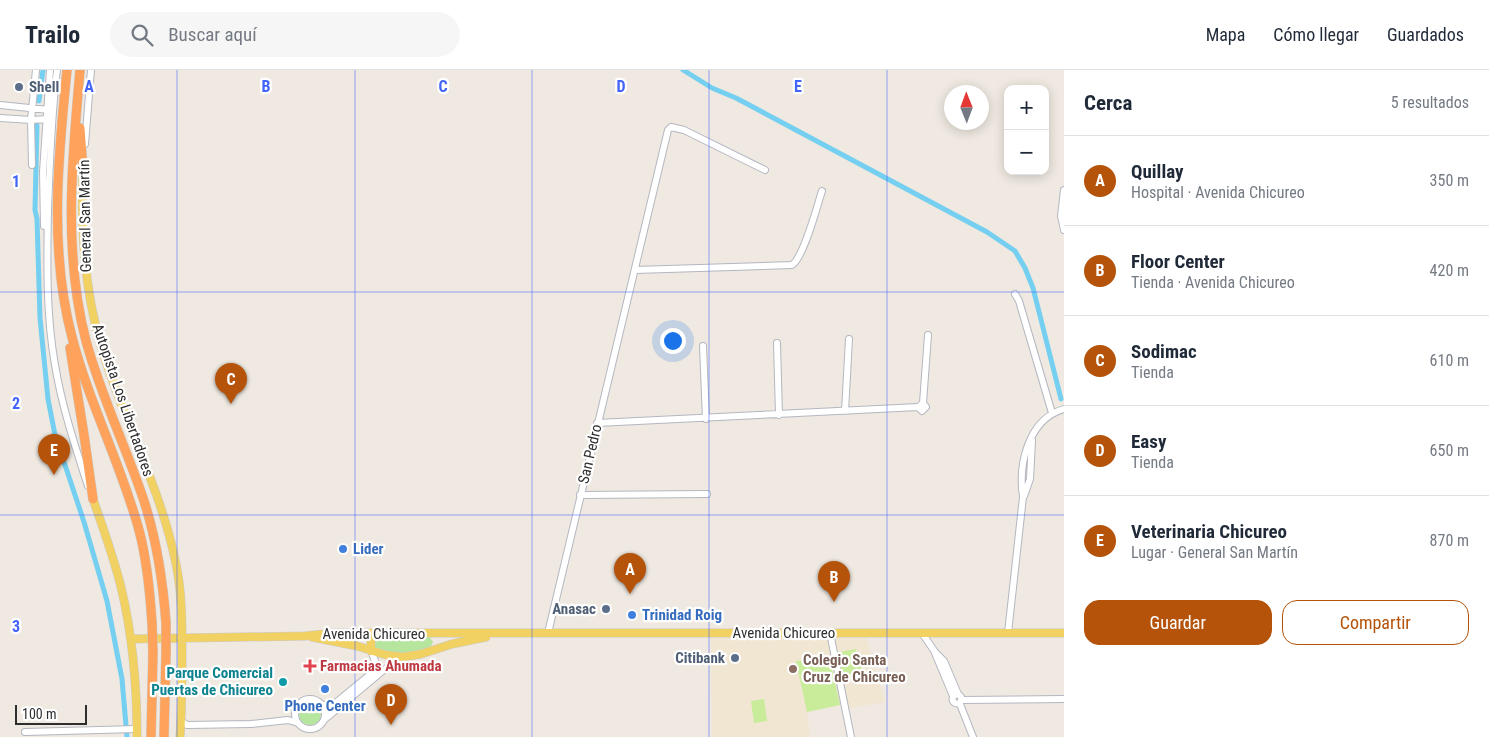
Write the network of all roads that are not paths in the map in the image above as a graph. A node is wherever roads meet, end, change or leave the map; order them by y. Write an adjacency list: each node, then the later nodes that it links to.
1 (36, 70): 9 (street)
2 (50, 70): 10 (street)
3 (57, 70): 10 (street)
4 (67, 70): 22 (highway, Autopista Los Libertadores)
5 (80, 70): 7 (highway, Autopista Los Libertadores)
6 (91, 70): 15 (street, General San Martín)
7 (78, 99): 15 (highway); 61 (highway, Autopista Los Libertadores, bridge)
8 (0, 105): 9 (street)
9 (33, 108): 10 (street); 13 (street)
10 (50, 110): 12 (street)
11 (0, 118): 13 (street)
12 (49, 119): 13 (street); 35 (street)
13 (31, 120): 14 (street)
14 (32, 165)
15 (83, 170): 46 (main road, General San Martín)
16 (765, 170): 20 (street, San Pedro)
17 (822, 190): 20 (street)
18 (1064, 190): 19 (street)
19 (1064, 230)
20 (634, 273): 32 (street, San Pedro)
21 (1015, 294): 29 (street)
22 (65, 308): 35 (highway); 60 (highway, Autopista Los Libertadores, bridge)
23 (928, 334): 28 (street)
24 (849, 339): 28 (street)
25 (777, 343): 30 (street)
26 (703, 346): 31 (street)
27 (1064, 409): 29 (street)
28 (845, 411): 30 (street)
29 (1052, 413): 40 (street)
30 (779, 415): 31 (street)
31 (706, 419): 32 (street)
32 (598, 424): 34 (street, San Pedro)
33 (707, 494): 34 (street)
34 (580, 495): 37 (street, San Pedro)
35 (93, 499): 45 (main road)
36 (378, 633): 42 (main road, Avenida Chicureo); 44 (main road, Avenida Chicureo); 48 (main road)
37 (548, 633): 38 (main road, Avenida Chicureo); 43 (main road, Avenida Chicureo)
38 (830, 633): 39 (main road, Avenida Chicureo); 63 (street)
39 (922, 633): 40 (main road, Avenida Chicureo); 50 (street)
40 (1008, 633): 41 (main road, Avenida Chicureo)
41 (1064, 633)
42 (430, 634): 43 (main road, Avenida Chicureo); 47 (main road)
43 (503, 634): 47 (main road, Avenida Chicureo)
44 (305, 636): 46 (main road, Avenida Chicureo); 48 (main road, Avenida Chicureo)
45 (131, 639): 46 (main road, Avenida Chicureo); 59 (main road)
46 (182, 639): 57 (main road, General San Martín)
47 (430, 650): 49 (main road, Avenida Chicureo)
48 (371, 651): 49 (main road, Avenida Chicureo); 52 (street)
49 (403, 657): 55 (street)
50 (958, 698): 51 (street); 64 (street)
51 (1064, 699)
52 (321, 704): 53 (street); 55 (street)
53 (296, 711): 54 (street); 56 (street)
54 (284, 720): 56 (street); 57 (street)
55 (324, 720): 56 (street)
56 (298, 723)
57 (182, 725): 62 (main road, General San Martín)
58 (25, 732): 59 (street)
59 (137, 733)
60 (151, 737)
61 (164, 737)
62 (180, 737)
63 (851, 737)
64 (973, 737)

